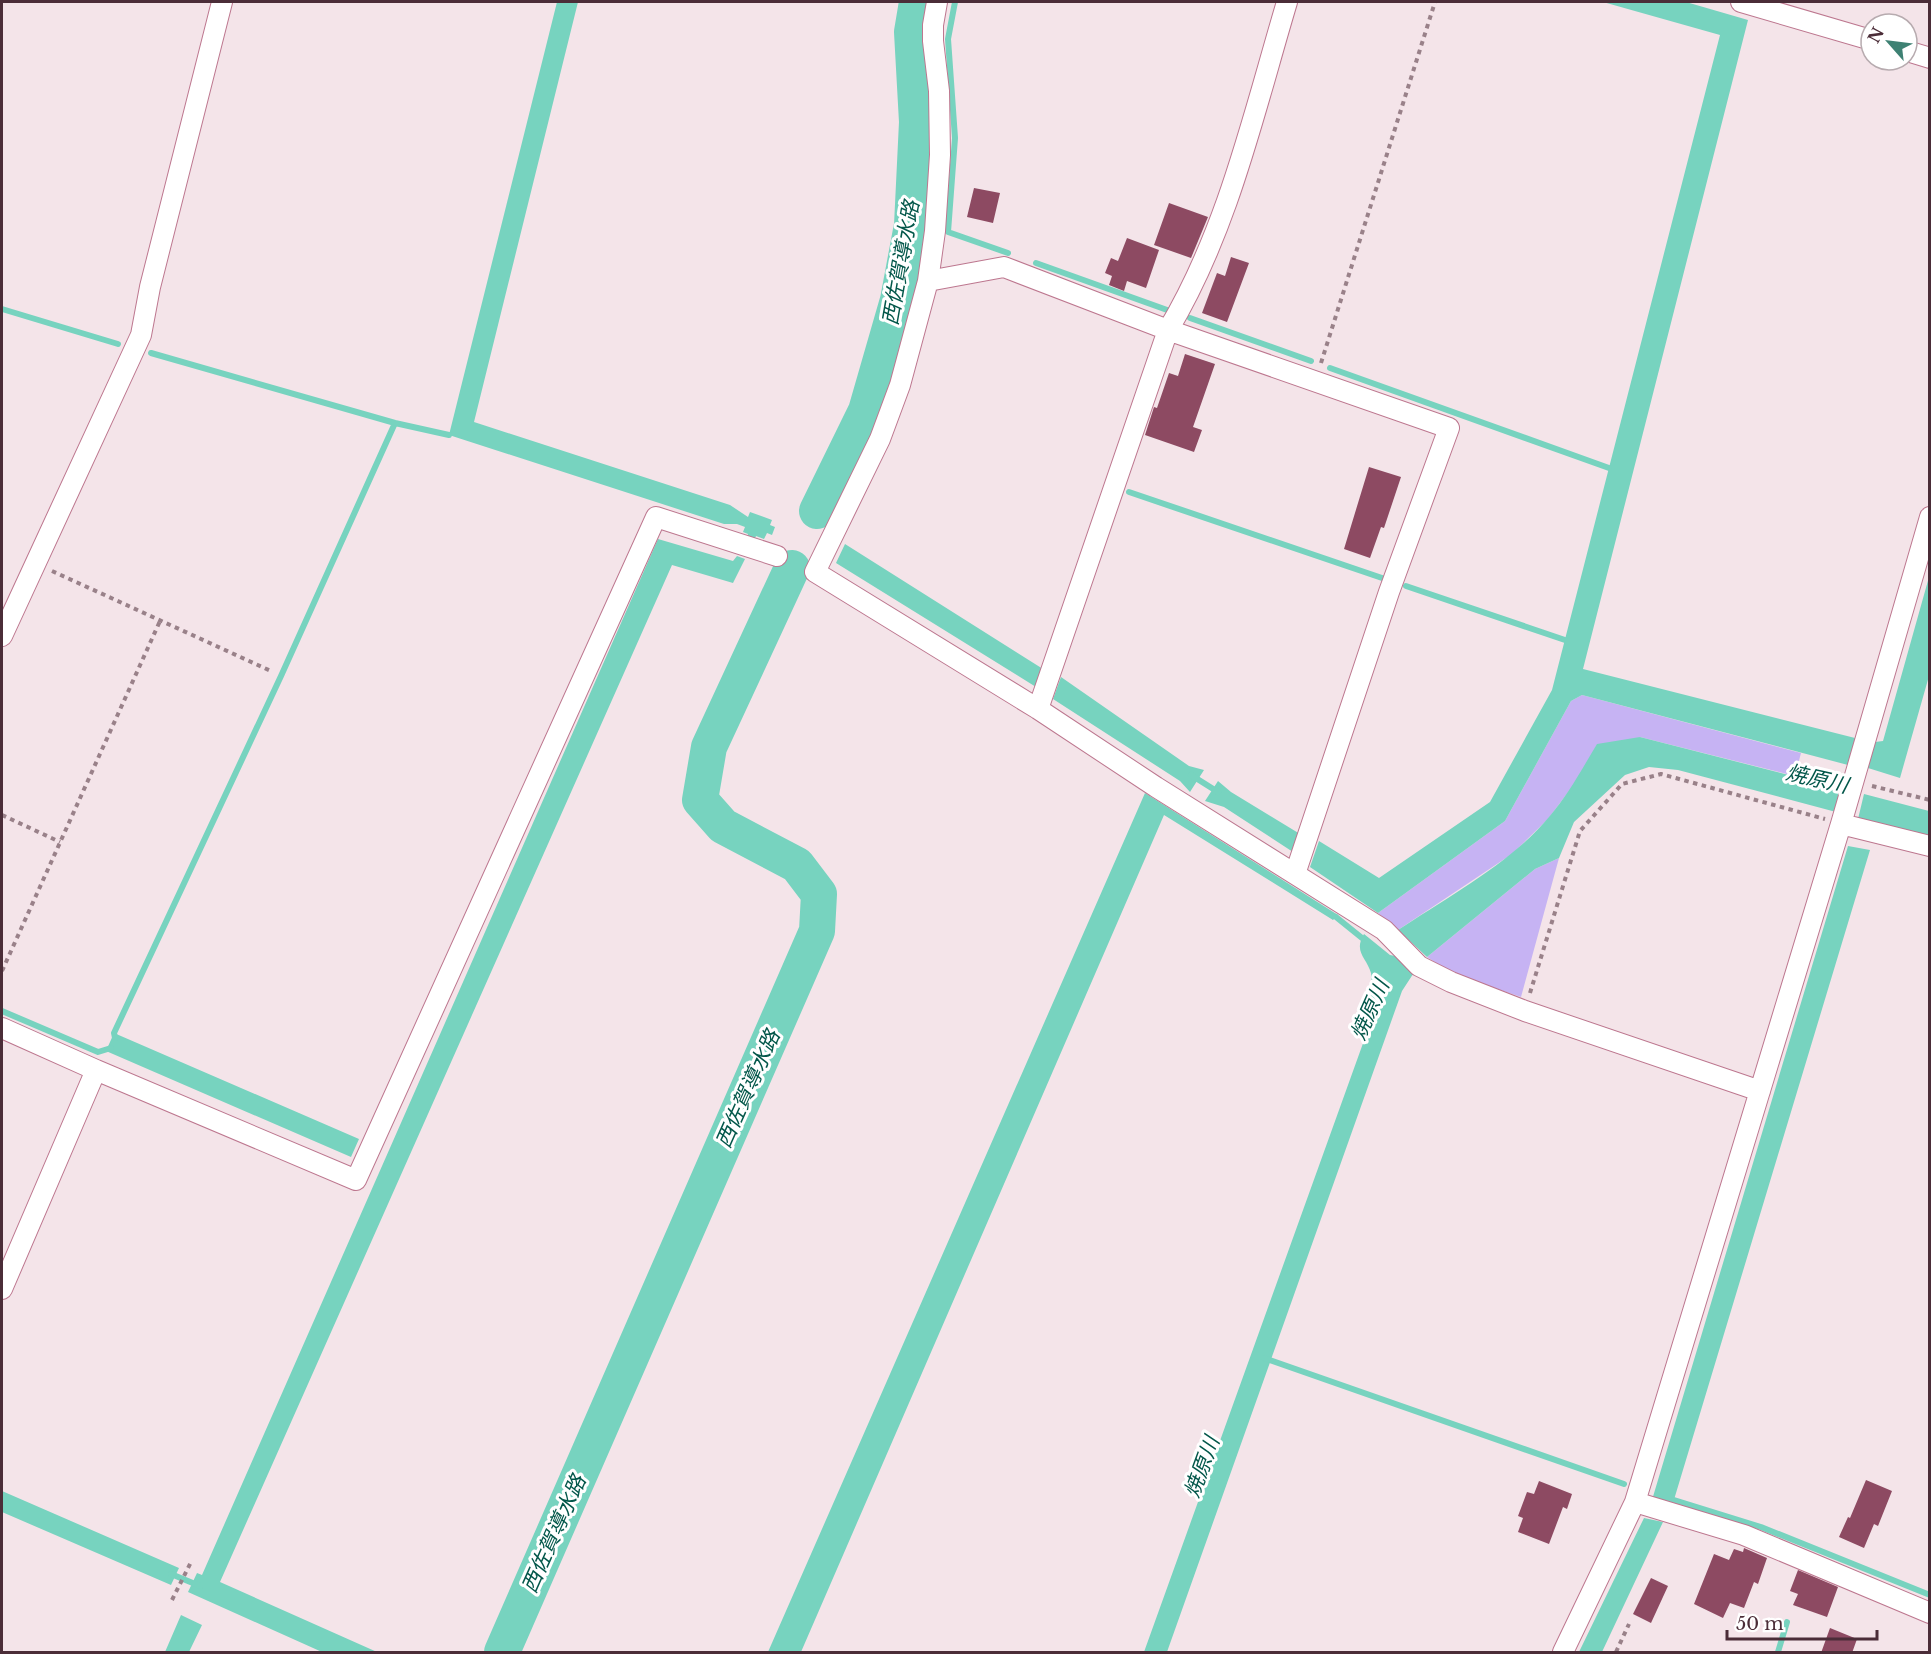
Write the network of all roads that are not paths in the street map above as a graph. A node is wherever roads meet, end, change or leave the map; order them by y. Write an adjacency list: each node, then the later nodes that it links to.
1 (222, 2): 10 (street)
2 (938, 2): 6 (street)
3 (1287, 2): 7 (street)
4 (1744, 3): 5 (street)
5 (1859, 37)
6 (928, 281): 7 (street); 11 (street)
7 (1168, 330): 11 (street); 14 (street)
8 (1929, 517): 12 (street)
9 (777, 556): 16 (street)
10 (2, 636)
11 (1044, 692): 14 (street)
12 (1841, 824): 13 (street); 17 (street)
13 (1929, 846)
14 (1295, 874): 17 (street)
15 (2, 1028): 16 (street)
16 (96, 1070): 18 (street)
17 (1760, 1091): 19 (street)
18 (2, 1289)
19 (1635, 1502): 20 (street); 21 (street)
20 (1929, 1613)
21 (1563, 1653)

